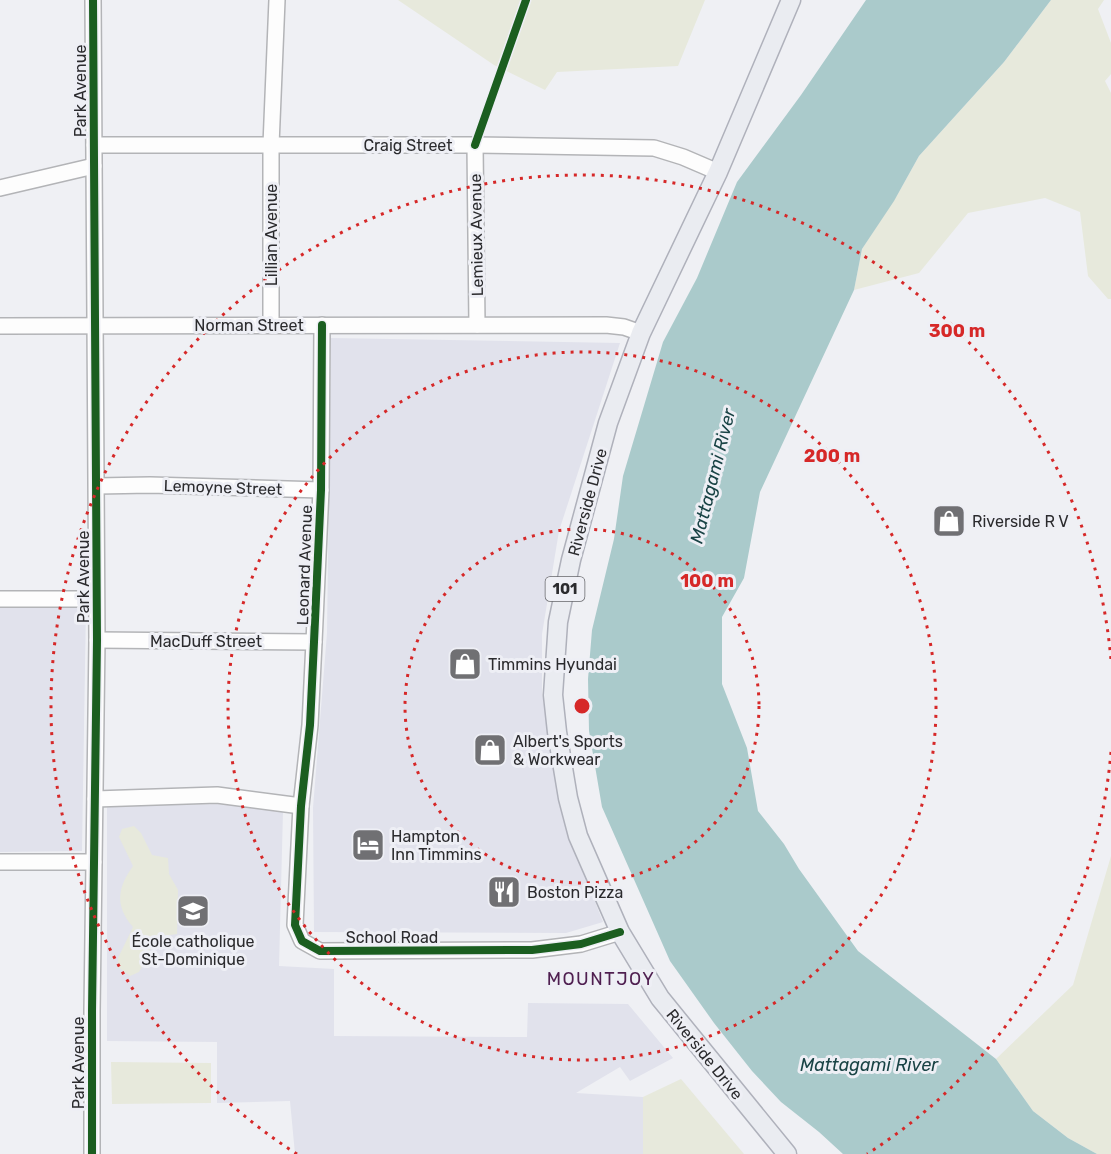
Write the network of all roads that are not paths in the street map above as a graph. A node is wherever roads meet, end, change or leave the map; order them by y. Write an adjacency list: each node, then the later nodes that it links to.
1 (93, 0): 4 (street, Park Avenue)
2 (277, 0): 5 (street)
3 (791, 0): 8 (main road, Riverside Drive / 101)
4 (94, 145): 5 (street, Craig Street); 7 (street, Park Avenue)
5 (271, 145): 6 (street, Craig Street); 14 (street, Lillian Avenue)
6 (475, 145): 8 (street, Craig Street); 12 (street, Lemieux Avenue)
7 (94, 166): 9 (street); 10 (street, Park Avenue)
8 (718, 172): 15 (main road, Riverside Drive / 101)
9 (0, 188)
10 (94, 325): 13 (street, Norman Street); 14 (street, Norman Street); 16 (street, Park Avenue)
11 (322, 325): 12 (street, Norman Street); 14 (street, Norman Street); 17 (street, Leonard Avenue)
12 (477, 325): 15 (street, Norman Street)
13 (0, 326)
14 (271, 326)
15 (641, 333): 26 (main road, Riverside Drive / 101)
16 (97, 486): 17 (street, Lemoyne Street); 19 (street, Park Avenue)
17 (321, 490): 21 (street, Leonard Avenue)
18 (0, 598): 19 (street)
19 (96, 599): 20 (street, Park Avenue)
20 (97, 640): 21 (street, MacDuff Street); 22 (street, Park Avenue)
21 (314, 642): 23 (street, Leonard Avenue)
22 (94, 799): 23 (street); 25 (street, Park Avenue)
23 (301, 806): 26 (street, School Road)
24 (0, 862): 25 (street)
25 (94, 862): 27 (street, Park Avenue)
26 (620, 932): 28 (main road, Riverside Drive / 101)
27 (92, 1154)
28 (787, 1154)

